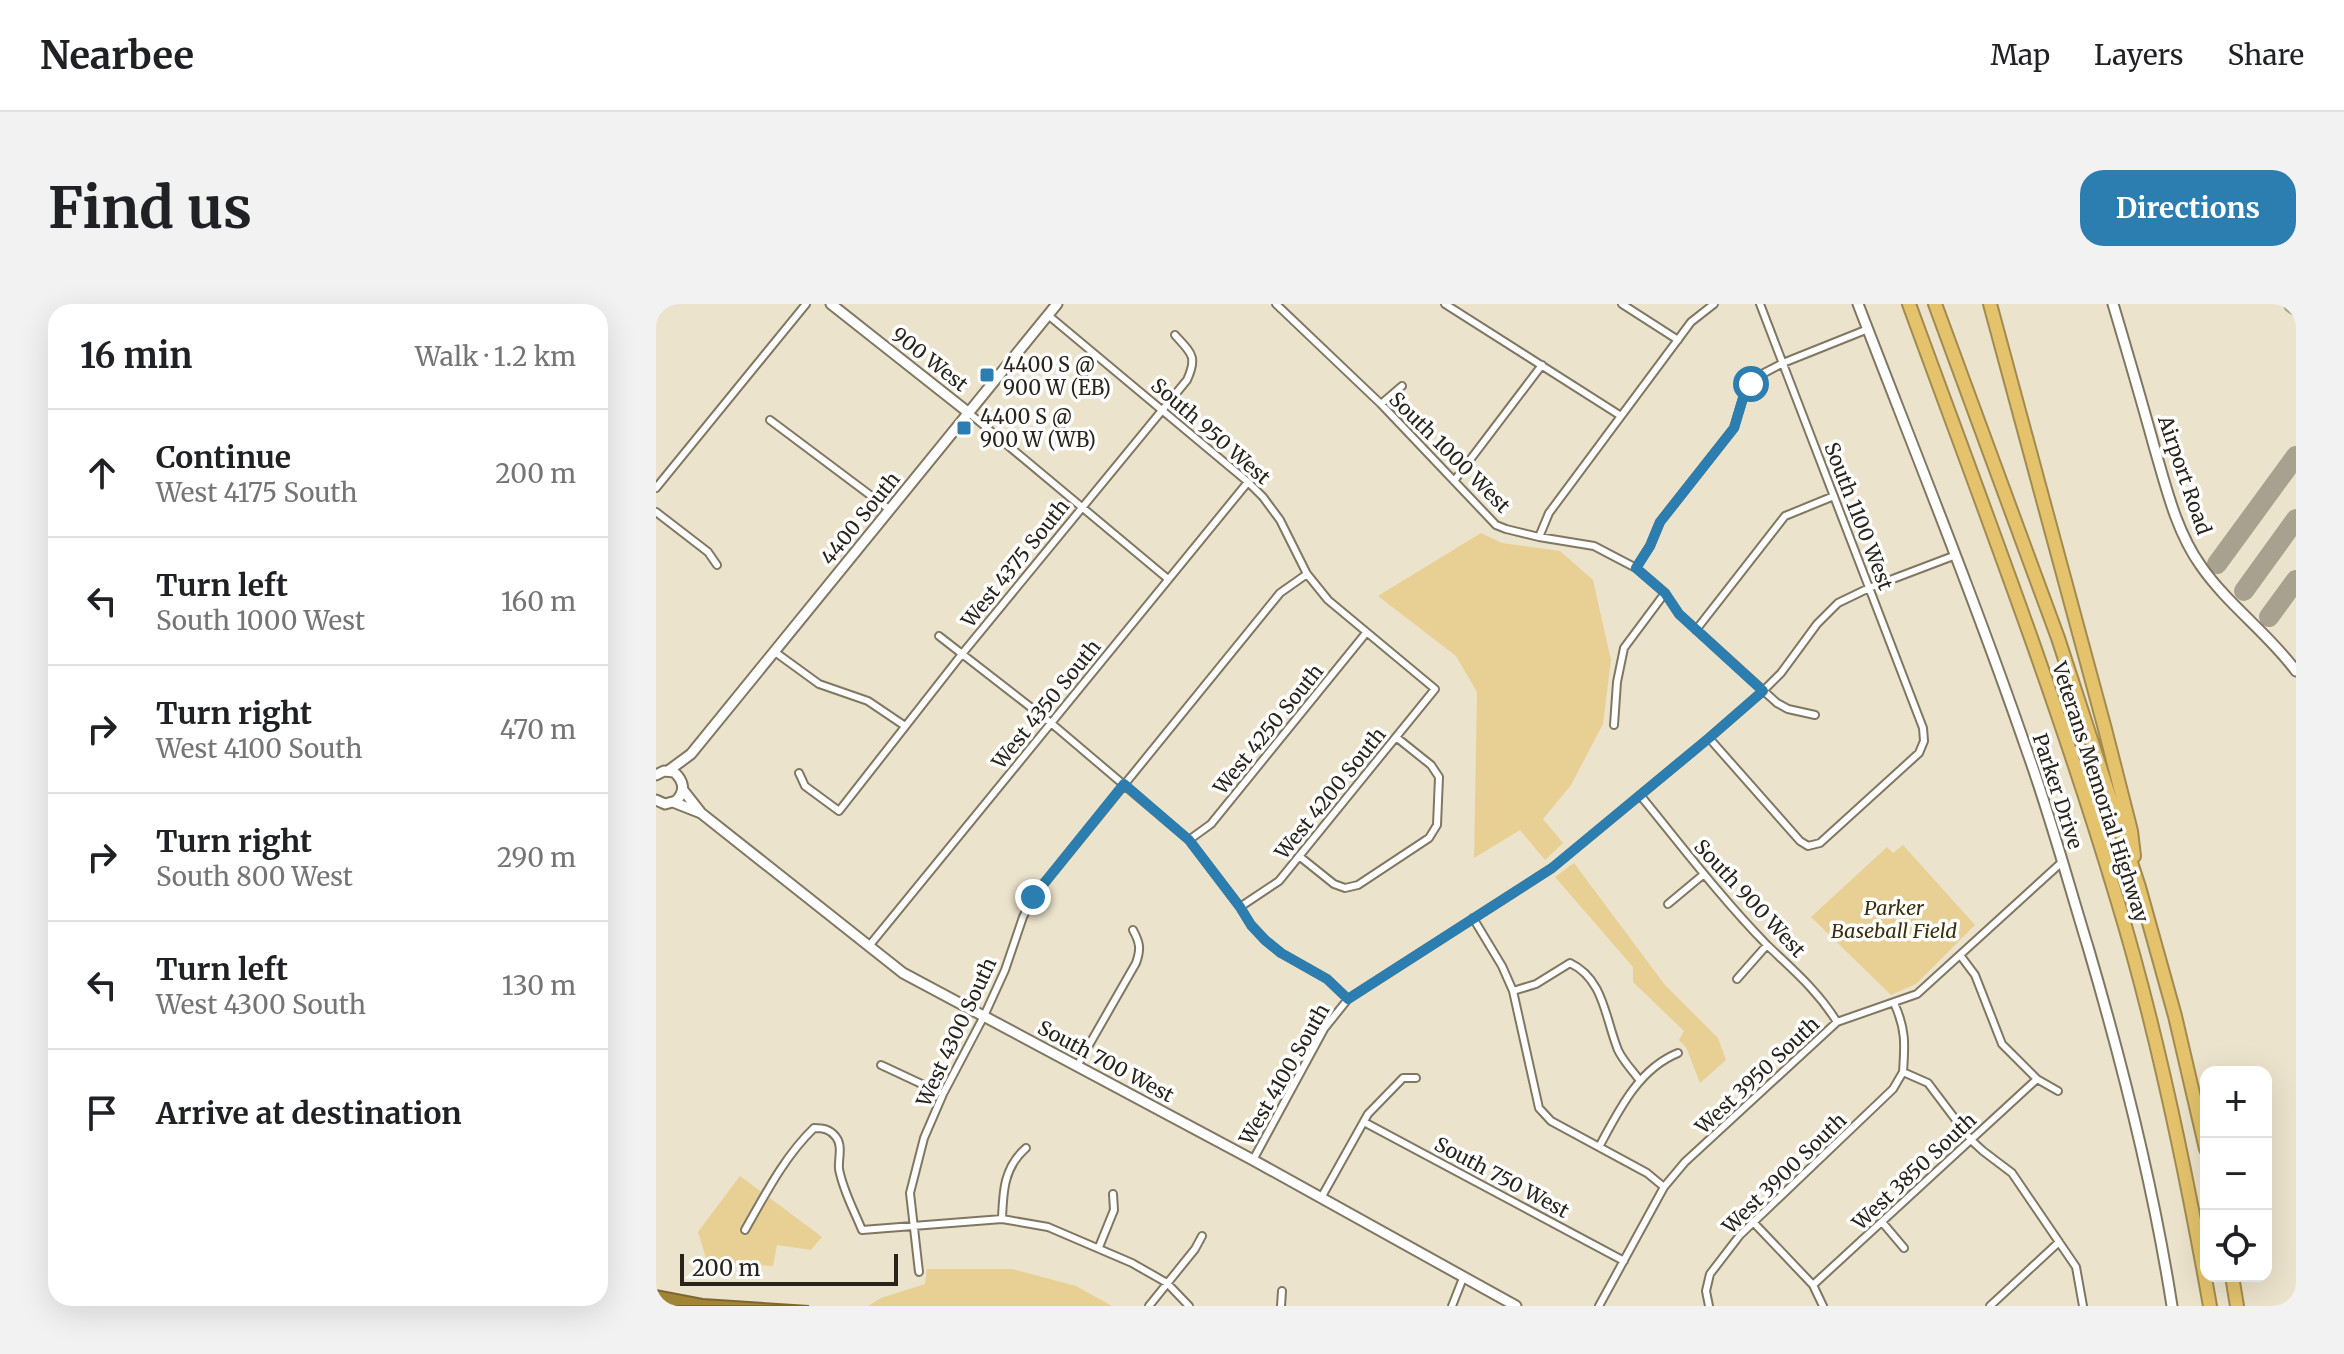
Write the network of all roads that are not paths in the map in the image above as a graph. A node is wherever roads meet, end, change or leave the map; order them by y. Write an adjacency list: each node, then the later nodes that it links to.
1 (806, 304): 28 (street)
2 (831, 304): 23 (street, 900 West)
3 (1057, 304): 14 (street, 4400 South)
4 (1276, 304): 21 (street, South 1000 West)
5 (1445, 304): 19 (street)
6 (1622, 304): 17 (street)
7 (1714, 304): 17 (street)
8 (1760, 304): 18 (street, South 1100 West)
9 (1858, 304): 15 (street, Parker Drive)
10 (1909, 304): 127 (highway, Veterans Memorial Highway)
11 (1935, 304): 68 (highway, Veterans Memorial Highway)
12 (1990, 304): 68 (highway)
13 (2113, 304): 46 (street, Airport Road)
14 (1048, 315): 22 (street, South 950 West); 23 (street, 4400 South)
15 (1868, 329): 18 (street); 34 (street, Parker Drive)
16 (1175, 335): 22 (street, West 4375 South)
17 (1678, 340): 24 (street)
18 (1783, 363): 29 (street, South 1100 West); 36 (street)
19 (1542, 365): 24 (street); 26 (street)
20 (1402, 386): 21 (street)
21 (1381, 404): 26 (street, South 1000 West)
22 (1162, 410): 27 (street, South 950 West); 30 (street, West 4375 South)
23 (969, 413): 30 (street); 31 (street, 4400 South)
24 (1621, 416): 33 (street)
25 (770, 420): 31 (street)
26 (1454, 481): 33 (street, South 1000 West)
27 (1248, 482): 37 (street, South 950 West); 38 (street, West 4350 South)
28 (656, 488)
29 (1834, 496): 39 (street, South 1100 West); 41 (street)
30 (1082, 507): 38 (street); 45 (street, West 4375 South)
31 (890, 510): 44 (street, 4400 South)
32 (656, 512): 35 (street)
33 (1539, 537): 36 (street, South 1000 West)
34 (1956, 555): 39 (street, West 4100 South); 66 (street, Parker Drive)
35 (717, 565)
36 (1636, 568): 40 (street, South 1000 West)
37 (1307, 574): 42 (street, South 950 West); 59 (street, West 4300 South)
38 (1168, 579): 50 (street, West 4350 South)
39 (1869, 588): 48 (street, West 4100 South); 54 (street, South 1100 West)
40 (1665, 593): 41 (street, South 1000 West); 51 (street)
41 (1696, 630): 48 (street, South 1000 West)
42 (1366, 633): 47 (street, South 950 West); 64 (street, West 4250 South)
43 (939, 636): 45 (street)
44 (775, 652): 52 (street); 55 (street, 4400 South)
45 (962, 654): 50 (street); 52 (street, West 4375 South)
46 (2296, 671)
47 (1435, 689): 53 (street, West 4200 South)
48 (1763, 691): 49 (street, South 1000 West); 54 (street, West 4100 South)
49 (1815, 715)
50 (1051, 723): 59 (street); 74 (street, West 4350 South)
51 (1614, 725)
52 (905, 726): 57 (street, West 4375 South)
53 (1396, 737): 65 (street, West 4200 South); 65 (street)
54 (1709, 738): 60 (street, West 4100 South)
55 (691, 754): 56 (street); 58 (street)
56 (660, 772): 58 (street)
57 (799, 773)
58 (682, 784): 61 (street); 63 (street, South 700 West)
59 (1124, 784): 64 (street); 80 (street, West 4300 South)
60 (1640, 795): 67 (street, South 900 West); 71 (street, West 4100 South)
61 (673, 802): 62 (street); 63 (street, South 700 West)
62 (658, 803)
63 (701, 813): 74 (street, South 700 West)
64 (1189, 840): 70 (street)
65 (1299, 856): 70 (street, West 4200 South)
66 (2062, 862): 75 (street, West 3950 South); 126 (street, Parker Drive)
67 (1704, 874): 69 (street); 73 (street, South 900 West)
68 (2139, 887): 92 (highway, Veterans Memorial Highway)
69 (1668, 904)
70 (1240, 907): 78 (street)
71 (1473, 918): 77 (street); 78 (street, West 4100 South)
72 (1133, 930): 84 (street)
73 (1767, 945): 76 (street); 81 (street, South 900 West)
74 (869, 946): 80 (street, South 700 West)
75 (1960, 955): 79 (street, West 3950 South); 87 (street)
76 (1737, 979)
77 (1513, 991): 88 (street); 94 (street)
78 (1348, 999): 96 (street, West 4100 South)
79 (1894, 1003): 81 (street, West 3950 South); 85 (street)
80 (984, 1016): 84 (street, South 700 West); 90 (street, West 4300 South)
81 (1837, 1022): 97 (street, West 3950 South)
82 (1678, 1053): 88 (street)
83 (881, 1065): 90 (street)
84 (1077, 1066): 96 (street, South 700 West)
85 (1903, 1072): 93 (street); 102 (street, West 3900 South)
86 (1416, 1078): 91 (street)
87 (2037, 1079): 89 (street); 93 (street, West 3850 South)
88 (1640, 1081): 94 (street)
89 (2058, 1091)
90 (943, 1094): 103 (street, West 4300 South)
91 (1364, 1122): 99 (street); 109 (street, South 750 West)
92 (2203, 1138)
93 (1971, 1140): 101 (street, West 3850 South); 106 (street)
94 (1599, 1147): 97 (street)
95 (1026, 1148): 100 (street)
96 (1253, 1160): 99 (street, South 700 West)
97 (1664, 1187): 109 (street, West 3950 South)
98 (1113, 1194): 107 (street)
99 (1321, 1198): 111 (street, South 700 West)
100 (1002, 1219): 103 (street); 107 (street)
101 (1882, 1222): 108 (street); 114 (street, West 3850 South)
102 (1754, 1223): 114 (street); 122 (street, West 3900 South)
103 (914, 1226): 104 (street); 110 (street, West 4300 South)
104 (745, 1230)
105 (1202, 1236): 113 (street)
106 (2059, 1242): 124 (street); 125 (street)
107 (1099, 1247): 113 (street)
108 (1904, 1248)
109 (1624, 1261): 121 (street, West 3950 South)
110 (919, 1272)
111 (1463, 1278): 119 (street); 120 (street, South 700 West)
112 (2233, 1282): 128 (highway)
113 (1167, 1283): 116 (street); 117 (street)
114 (1813, 1285): 123 (street)
115 (1282, 1291): 118 (street)
116 (1149, 1306)
117 (1189, 1306)
118 (1281, 1306)
119 (1452, 1306)
120 (1516, 1306)
121 (1599, 1306)
122 (1709, 1306)
123 (1823, 1306)
124 (1990, 1306)
125 (2083, 1306)
126 (2172, 1306)
127 (2210, 1306)
128 (2237, 1306)

